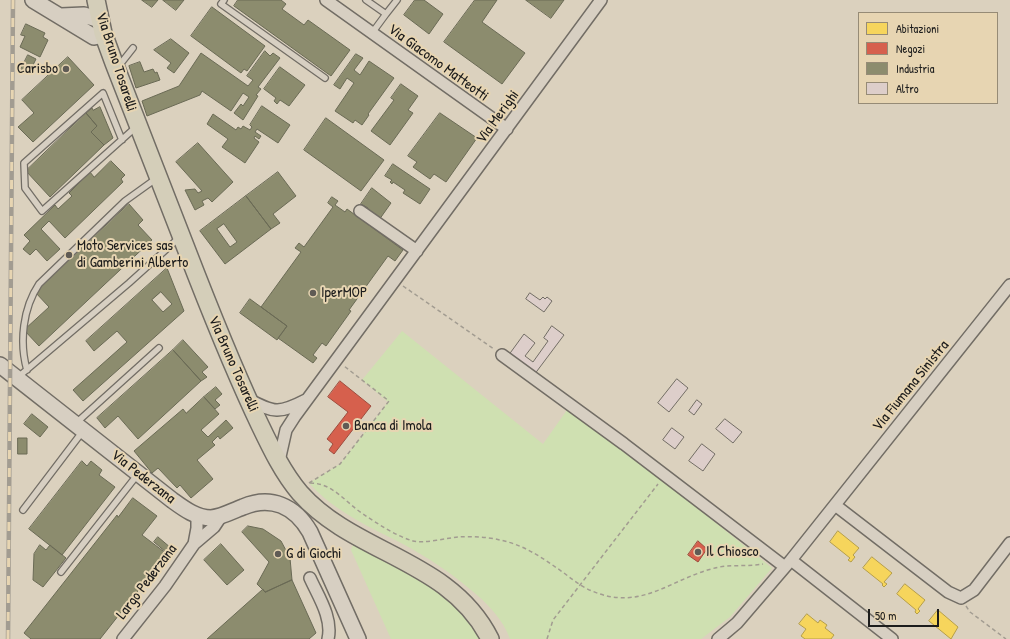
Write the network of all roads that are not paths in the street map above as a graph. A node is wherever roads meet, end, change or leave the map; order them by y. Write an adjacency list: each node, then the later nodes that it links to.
1 (33, 0): 11 (main road)
2 (88, 0): 10 (main road)
3 (96, 0): 12 (main road, Via Bruno Tosarelli)
4 (224, 0): 16 (lane)
5 (326, 0): 13 (street, Via Giacomo Matteotti)
6 (366, 0): 9 (lane, Via Giacomo Matteotti)
7 (397, 0): 9 (lane, Via Giacomo Matteotti)
8 (601, 0): 18 (street, Via Merighi)
9 (386, 14): 13 (lane, Via Giacomo Matteotti)
10 (84, 15): 11 (main road); 12 (main road)
11 (61, 16): 12 (main road)
12 (102, 28): 15 (main road, Via Bruno Tosarelli)
13 (372, 33): 18 (street, Via Giacomo Matteotti)
14 (134, 48): 15 (lane)
15 (116, 69): 17 (main road, Via Bruno Tosarelli)
16 (325, 78)
17 (138, 126): 19 (lane); 20 (main road, Via Bruno Tosarelli)
18 (507, 129): 23 (street, Via Merighi)
19 (122, 140): 19 (lane)
20 (158, 178): 22 (main road, Via Bruno Tosarelli); 28 (lane)
21 (360, 211): 23 (street)
22 (180, 236): 28 (lane); 30 (main road, Via Bruno Tosarelli)
23 (417, 251): 29 (street, Via Merighi)
24 (1010, 285): 34 (street, Via Fiumana Sinistra)
25 (159, 348): 31 (lane)
26 (502, 355): 40 (street)
27 (0, 365): 28 (main road, Via Pederzana)
28 (22, 374): 31 (main road, Via Pederzana)
29 (308, 398): 30 (street); 32 (street, Via Merighi)
30 (247, 399): 32 (main road, Via Bruno Tosarelli)
31 (79, 427): 33 (main road, Via Pederzana); 35 (lane)
32 (279, 462): 48 (main road, Via Bruno Tosarelli)
33 (138, 474): 36 (main road, Via Pederzana); 41 (lane)
34 (835, 505): 38 (street); 40 (street, Via Fiumana Sinistra)
35 (23, 510)
36 (197, 515): 37 (main road, Via Pederzana); 39 (street, Largo Pederzana)
37 (222, 516): 39 (street, Largo Pederzana); 43 (main road, Via Pederzana)
38 (1010, 543)
39 (194, 544): 45 (street, Largo Pederzana)
40 (784, 563): 49 (street, Via Fiumana Sinistra); 50 (street)
41 (61, 572)
42 (310, 578): 44 (street)
43 (337, 592): 44 (street); 47 (main road)
44 (320, 600): 46 (street)
45 (123, 639)
46 (328, 639)
47 (358, 639)
48 (490, 639)
49 (718, 639)
50 (892, 639)

